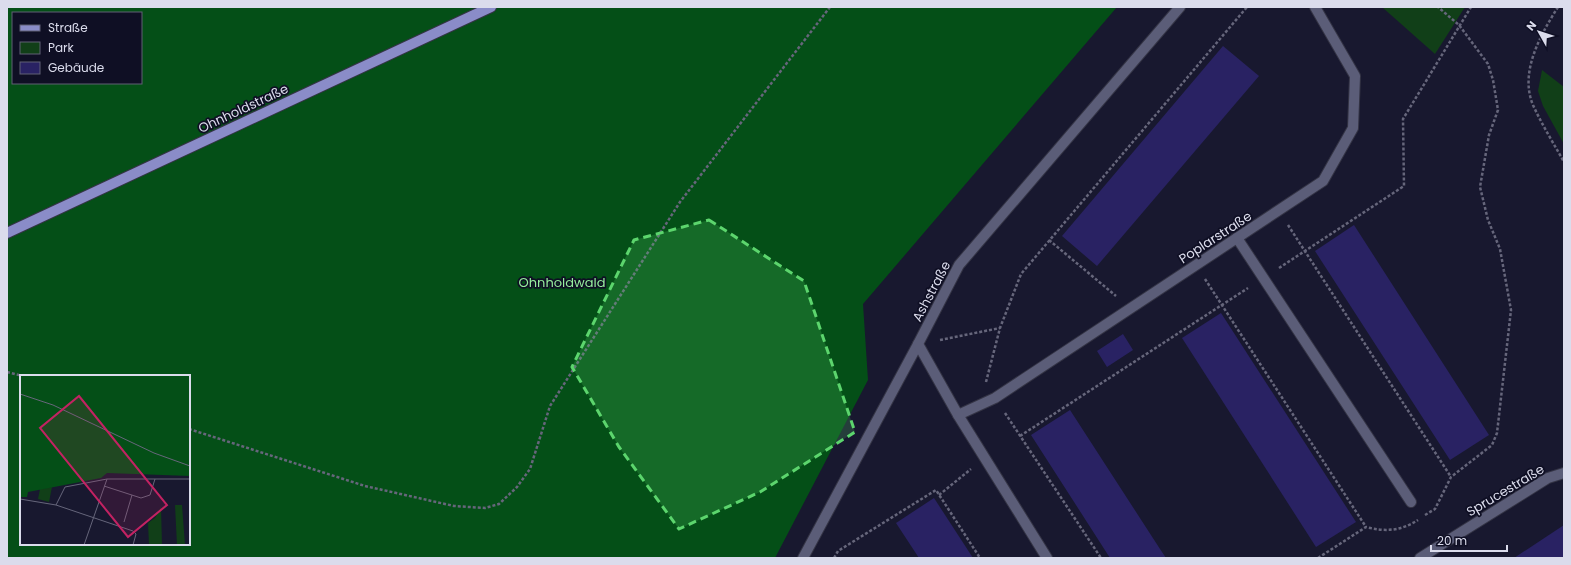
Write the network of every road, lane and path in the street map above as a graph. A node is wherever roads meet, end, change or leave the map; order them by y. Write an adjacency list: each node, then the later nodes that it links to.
1 (491, 7): 12 (main road, Ohnholdstraße)
2 (830, 7): 26 (path)
3 (1180, 7): 21 (street, Ashstraße)
4 (1247, 7): 14 (path)
5 (1314, 7): 11 (street, Poplarstraße)
6 (1438, 7): 9 (path)
7 (1471, 7): 9 (path)
8 (1558, 7): 10 (path)
9 (1459, 25): 15 (path); 30 (path)
10 (1564, 162)
11 (1280, 212): 13 (street, Poplarstraße); 15 (path)
12 (7, 233)
13 (1237, 238): 16 (street, Poplarstraße); 17 (street)
14 (1049, 240): 18 (path); 20 (path)
15 (1304, 250): 17 (path); 30 (path)
16 (1196, 265): 19 (path); 24 (street, Poplarstraße)
17 (1264, 278): 19 (path); 32 (street)
18 (1117, 296)
19 (1222, 305): 27 (path); 33 (path)
20 (1000, 328): 21 (path); 24 (path)
21 (918, 344): 25 (street); 34 (street, Ashstraße)
22 (7, 372): 23 (path)
23 (20, 375)
24 (995, 398): 25 (street, Poplarstraße); 27 (path)
25 (958, 415): 28 (street)
26 (190, 429)
27 (1020, 436): 38 (path)
28 (984, 458): 31 (path); 37 (street)
29 (1564, 473): 40 (street, Sprucestraße)
30 (1451, 477): 33 (path)
31 (939, 495): 35 (path); 36 (path)
32 (1411, 502)
33 (1366, 527): 39 (path)
34 (803, 558)
35 (834, 558)
36 (980, 558)
37 (1047, 558)
38 (1101, 558)
39 (1318, 558)
40 (1420, 558)

